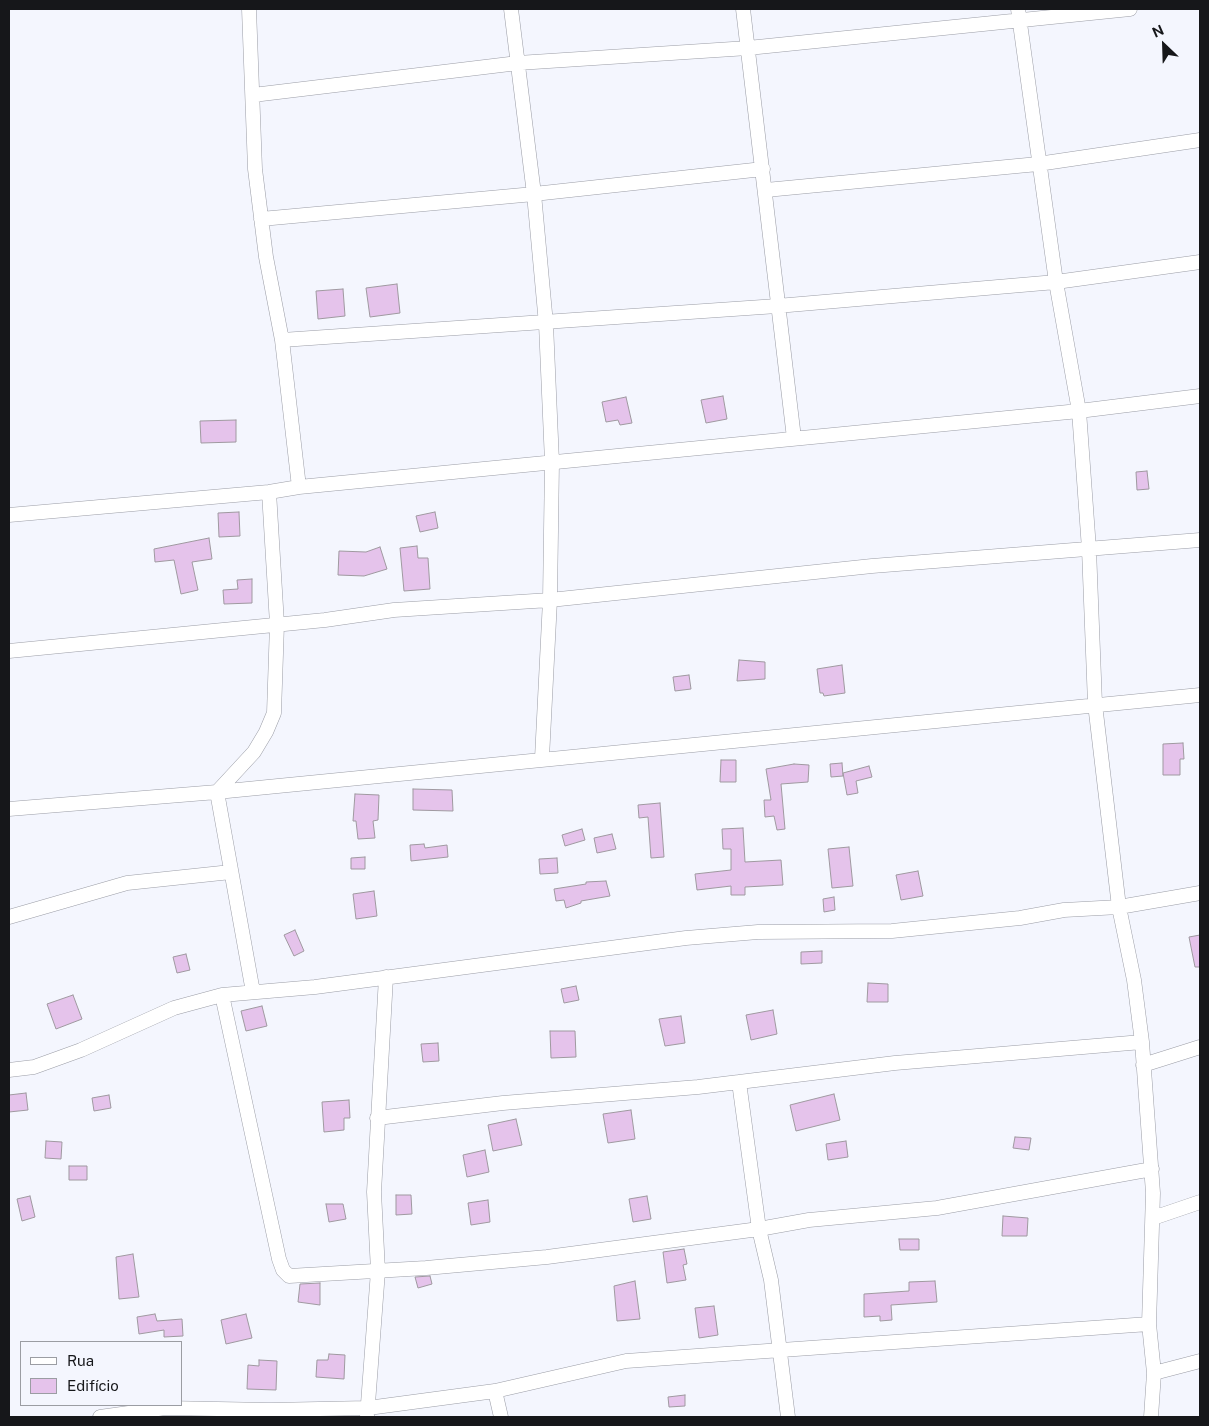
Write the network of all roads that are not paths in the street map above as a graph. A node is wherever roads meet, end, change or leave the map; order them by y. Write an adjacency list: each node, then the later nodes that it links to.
1 (249, 9): 8 (street)
2 (511, 9): 7 (street)
3 (743, 9): 6 (street)
4 (1130, 9): 5 (street)
5 (1019, 14): 6 (street); 10 (street)
6 (748, 48): 7 (street); 11 (street)
7 (518, 63): 8 (street); 13 (street)
8 (253, 95): 14 (street)
9 (1200, 140): 10 (street)
10 (1038, 164): 12 (street); 16 (street)
11 (764, 168): 12 (street); 13 (street)
12 (766, 190): 17 (street)
13 (534, 194): 14 (street); 18 (street)
14 (261, 220): 19 (street)
15 (1200, 262): 16 (street)
16 (1056, 282): 17 (street); 21 (street)
17 (778, 306): 18 (street); 22 (street)
18 (546, 324): 19 (street); 23 (street)
19 (282, 340): 24 (street)
20 (1200, 396): 21 (street)
21 (1079, 411): 22 (street); 28 (street)
22 (794, 438): 23 (street)
23 (552, 462): 24 (street); 29 (street)
24 (298, 487): 25 (street)
25 (268, 492): 26 (street); 30 (street)
26 (9, 515)
27 (1200, 540): 28 (street)
28 (1089, 549): 29 (street); 33 (street)
29 (550, 600): 30 (street); 34 (street)
30 (277, 624): 31 (street); 35 (street)
31 (9, 651)
32 (1200, 695): 33 (street)
33 (1095, 704): 34 (street); 39 (street)
34 (542, 758): 35 (street)
35 (217, 792): 36 (street); 37 (street)
36 (9, 809)
37 (231, 872): 40 (street); 42 (street)
38 (1200, 893): 39 (street)
39 (1119, 907): 41 (street); 44 (street)
40 (9, 917)
41 (386, 977): 42 (street); 49 (street)
42 (253, 992): 43 (street)
43 (222, 995): 47 (street); 54 (street)
44 (1142, 1042): 46 (street); 48 (street)
45 (1200, 1047): 46 (street)
46 (1143, 1065): 50 (street)
47 (9, 1070)
48 (739, 1082): 49 (street); 53 (street)
49 (377, 1118): 54 (street)
50 (1152, 1169): 52 (street); 53 (street)
51 (1200, 1202): 52 (street)
52 (1153, 1218): 55 (street)
53 (759, 1229): 54 (street); 56 (street)
54 (378, 1271): 60 (street)
55 (1149, 1324): 56 (street); 58 (street)
56 (781, 1351): 59 (street); 63 (street)
57 (1200, 1361): 58 (street)
58 (1154, 1374): 64 (street)
59 (495, 1391): 60 (street); 62 (street)
60 (368, 1413): 61 (street)
61 (100, 1417)
62 (501, 1417)
63 (788, 1417)
64 (1152, 1417)

